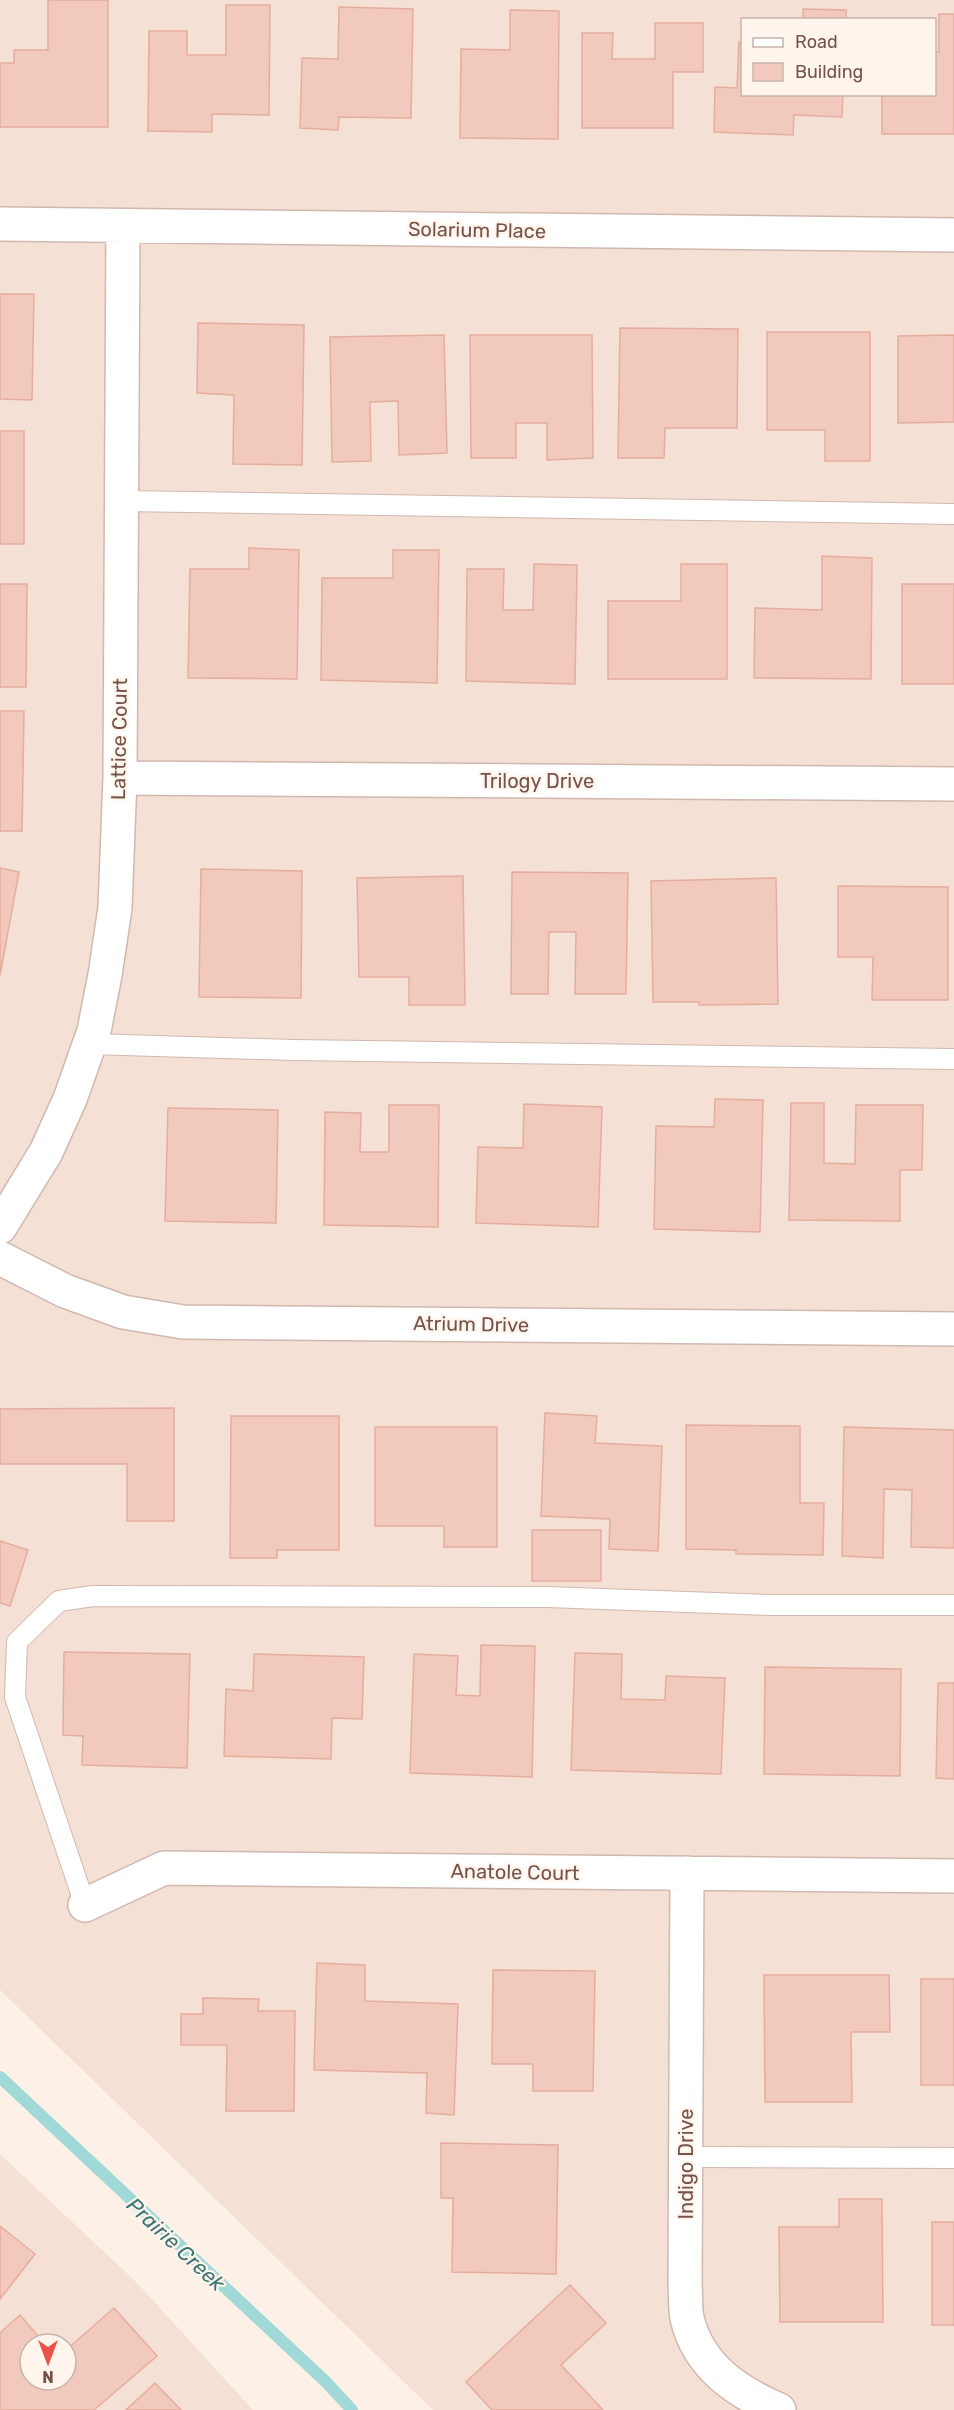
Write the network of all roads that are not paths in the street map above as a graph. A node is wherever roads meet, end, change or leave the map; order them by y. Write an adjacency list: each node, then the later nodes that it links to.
1 (0, 224): 2 (street, Solarium Place)
2 (123, 226): 3 (street, Solarium Place); 4 (street, Lattice Court)
3 (954, 235)
4 (121, 501): 5 (lane); 6 (street, Lattice Court)
5 (954, 514)
6 (120, 778): 7 (street, Trilogy Drive); 8 (street, Lattice Court)
7 (954, 784)
8 (90, 1044): 9 (lane); 10 (street, Lattice Court)
9 (954, 1059)
10 (0, 1227)
11 (0, 1258): 12 (street, Atrium Drive)
12 (954, 1329)
13 (954, 1605): 16 (lane)
14 (687, 1873): 15 (street, Anatole Court); 16 (street, Anatole Court); 17 (street, Indigo Drive)
15 (954, 1876)
16 (85, 1905)
17 (686, 2157): 18 (lane); 19 (street, Indigo Drive)
18 (954, 2158)
19 (779, 2410)

